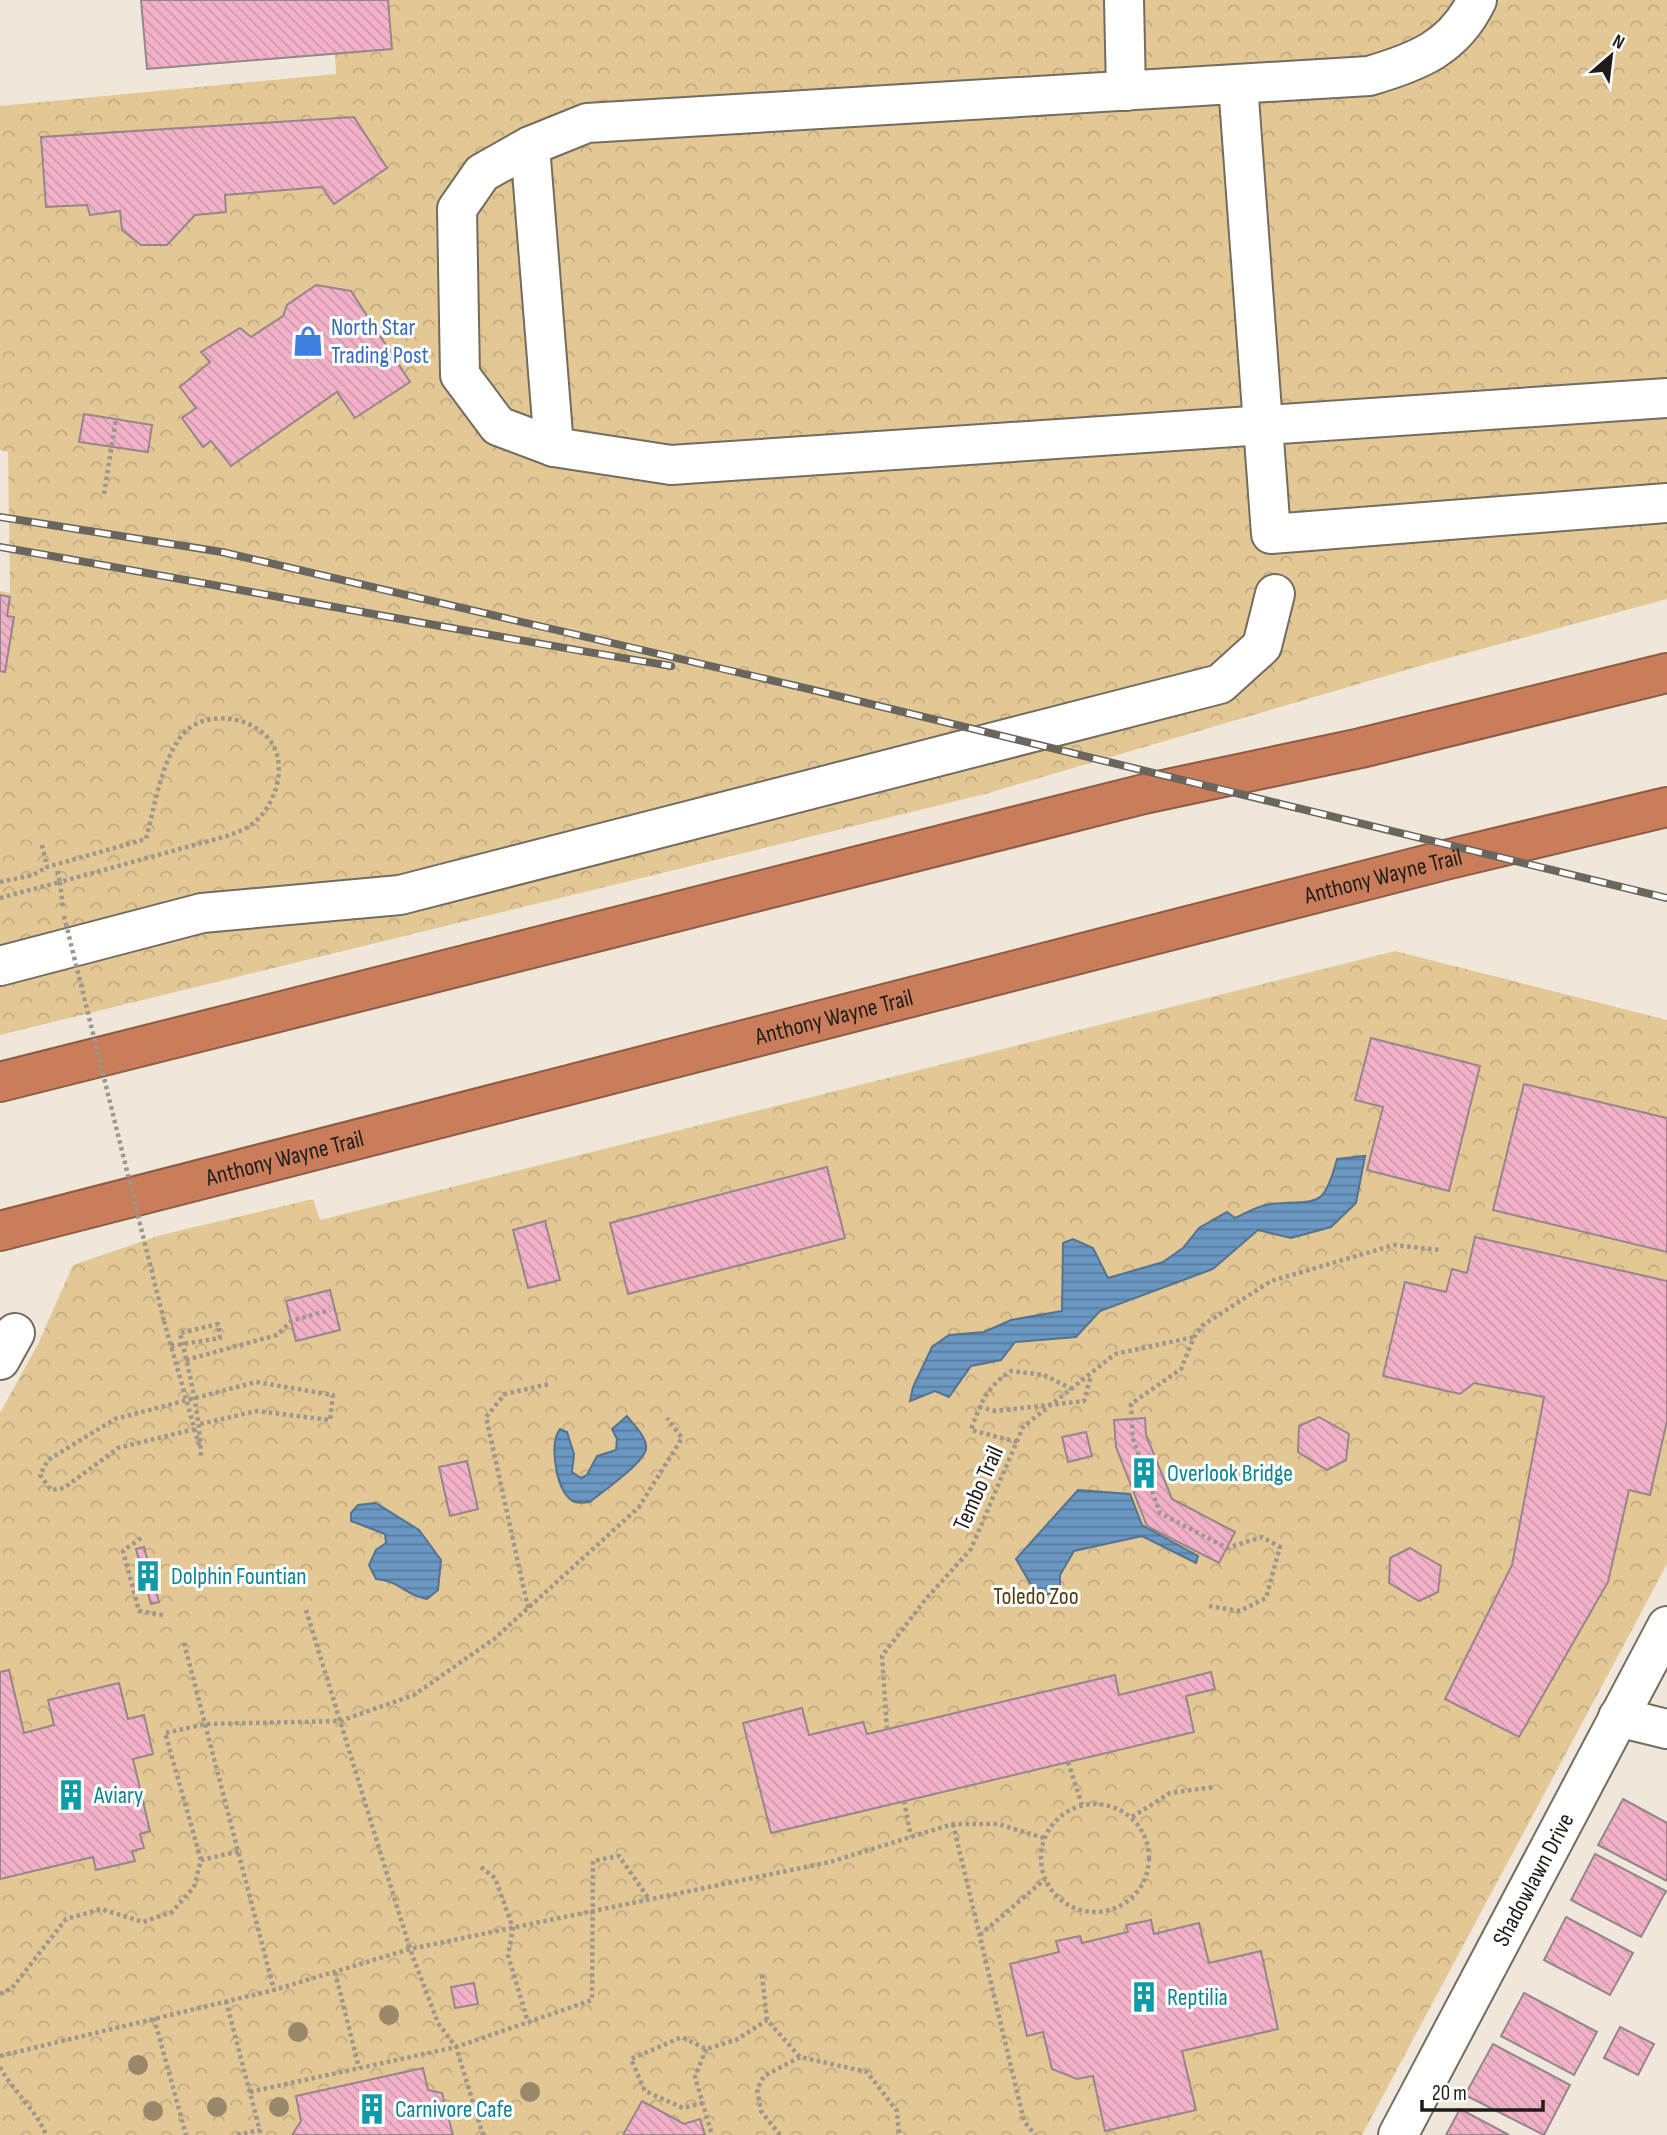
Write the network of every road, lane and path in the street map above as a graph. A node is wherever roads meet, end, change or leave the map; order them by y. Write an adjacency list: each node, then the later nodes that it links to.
1 (1124, 0): 4 (street)
2 (1477, 0): 3 (street)
3 (1238, 84): 4 (street); 8 (street)
4 (1126, 91): 5 (street)
5 (530, 146): 9 (street); 9 (street)
6 (1667, 398): 8 (street)
7 (116, 419): 10 (path)
8 (1263, 423): 9 (street); 11 (street)
9 (554, 447)
10 (104, 494)
11 (1667, 503)
12 (1275, 594): 21 (street)
13 (1667, 673): 22 (highway)
14 (1667, 807): 23 (highway, Anthony Wayne Trail)
15 (42, 845): 16 (path)
16 (47, 867): 18 (path); 19 (path)
17 (57, 870): 19 (path)
18 (0, 882)
19 (60, 883): 20 (path); 27 (path, bridge)
20 (0, 898)
21 (0, 966)
22 (0, 1082)
23 (0, 1231)
24 (1441, 1250): 26 (path)
25 (330, 1310): 28 (path)
26 (1194, 1336): 29 (path, Tembo Trail); 41 (path)
27 (171, 1346): 28 (path); 36 (path)
28 (186, 1360): 35 (path)
29 (1091, 1374): 31 (path, Tembo Trail); 32 (path)
30 (549, 1384): 42 (path)
31 (1072, 1389): 32 (path, Tembo Trail); 33 (path)
32 (1051, 1405): 33 (path); 37 (path, Tembo Trail)
33 (979, 1407): 37 (path)
34 (667, 1418): 42 (path)
35 (200, 1424): 36 (path, bridge); 39 (path)
36 (195, 1429): 38 (path)
37 (1017, 1442): 50 (path, Tembo Trail)
38 (199, 1448)
39 (201, 1459)
40 (141, 1538): 44 (path)
41 (1209, 1606)
42 (528, 1608): 48 (path)
43 (306, 1610): 48 (path)
44 (163, 1615)
45 (1667, 1626): 47 (street, Shadowlawn Drive)
46 (184, 1643): 49 (path)
47 (1618, 1717): 51 (street); 94 (street, Shadowlawn Drive)
48 (340, 1721): 49 (path); 68 (path)
49 (206, 1724): 60 (path); 61 (path)
50 (887, 1729)
51 (1667, 1729)
52 (1068, 1762): 55 (path)
53 (1214, 1787): 56 (path)
54 (904, 1801): 58 (path)
55 (1082, 1805): 56 (path); 59 (path)
56 (1132, 1818): 63 (path)
57 (953, 1824): 58 (path); 59 (path); 67 (path)
58 (911, 1838): 64 (path)
59 (1044, 1838): 63 (path)
60 (240, 1852): 61 (path); 71 (path)
61 (201, 1860): 72 (path)
62 (481, 1867): 66 (path)
63 (1045, 1879): 67 (path)
64 (650, 1900): 65 (path); 65 (path)
65 (592, 1912): 66 (path); 76 (path)
66 (513, 1928): 68 (path); 76 (path)
67 (980, 1935): 93 (path)
68 (410, 1949): 69 (path); 77 (path)
69 (335, 1972): 71 (path); 82 (path)
70 (762, 1975): 75 (path)
71 (274, 1990): 73 (path)
72 (0, 1994)
73 (226, 2001): 74 (path); 83 (path)
74 (154, 2018): 79 (path); 87 (path)
75 (767, 2020): 78 (path); 80 (path)
76 (528, 2022): 77 (path)
77 (456, 2047): 82 (path); 89 (path)
78 (706, 2049): 84 (path); 84 (path)
79 (0, 2056)
80 (800, 2057): 91 (path); 92 (path)
81 (0, 2067): 86 (path)
82 (359, 2068): 83 (path)
83 (250, 2092): 85 (path)
84 (703, 2103): 90 (path)
85 (260, 2132): 88 (path)
86 (46, 2135)
87 (186, 2135)
88 (237, 2135)
89 (483, 2135)
90 (712, 2135)
91 (780, 2135)
92 (899, 2135)
93 (1035, 2135)
94 (1398, 2135)

